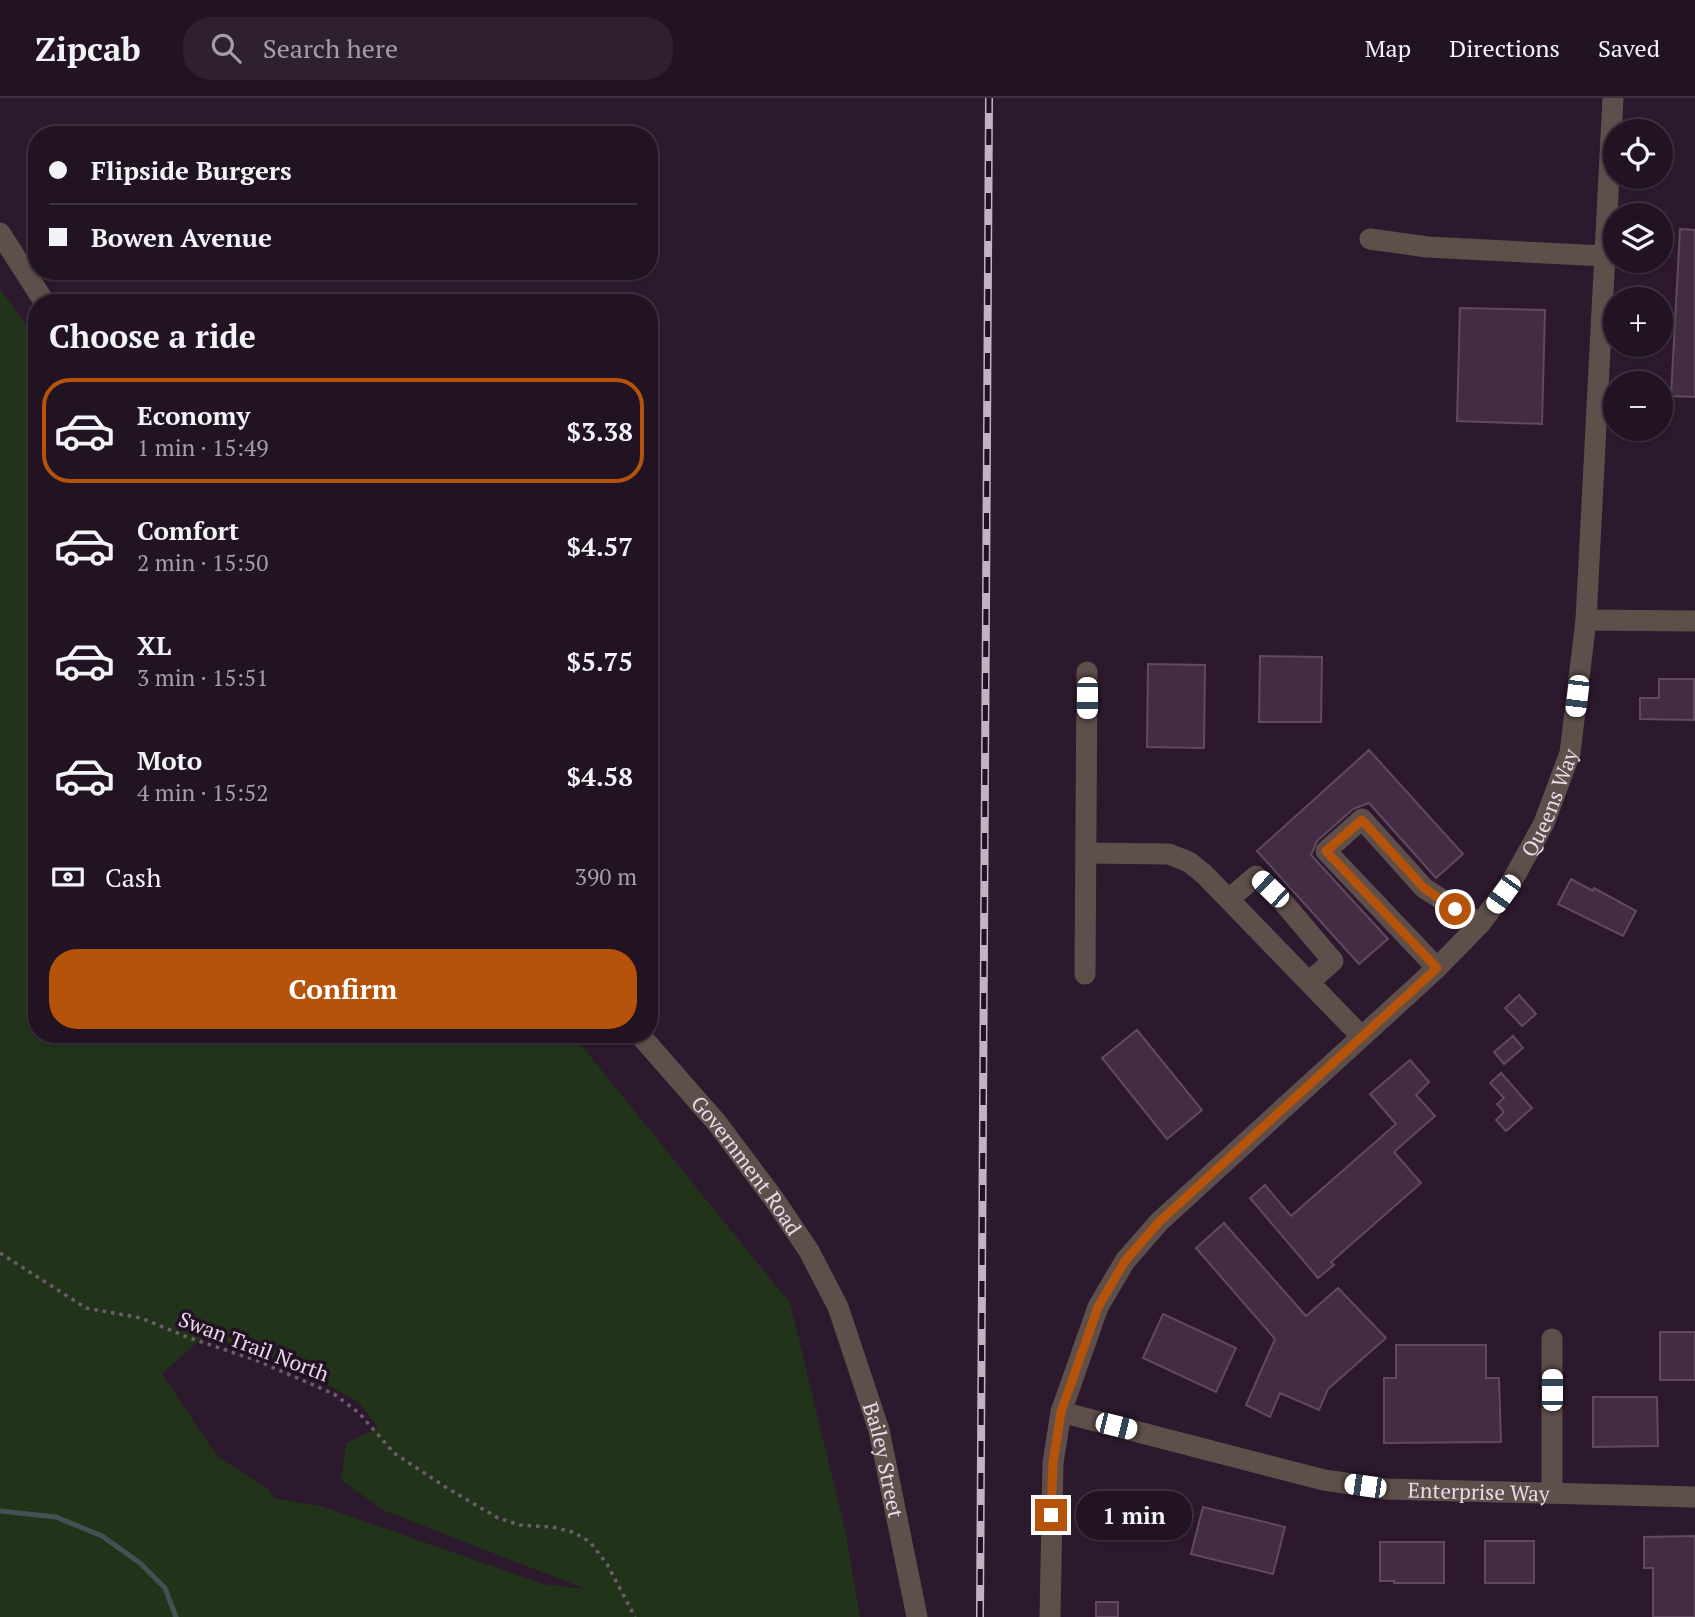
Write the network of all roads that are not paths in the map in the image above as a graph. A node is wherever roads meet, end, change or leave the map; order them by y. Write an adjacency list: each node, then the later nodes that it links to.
1 (1614, 98): 2 (street, Queens Way)
2 (1608, 203)
3 (0, 233): 7 (street)
4 (1370, 239): 5 (street)
5 (1603, 256)
6 (1604, 273): 8 (street, Queens Way)
7 (28, 277)
8 (1586, 620): 9 (street); 13 (street, Queens Way)
9 (1695, 621)
10 (1087, 672): 11 (street)
11 (1086, 853): 12 (street); 15 (street)
12 (1229, 899): 16 (street); 16 (street)
13 (1480, 924): 14 (street, Queens Way); 14 (street)
14 (1437, 968): 17 (street, Queens Way)
15 (1085, 974)
16 (1309, 982): 17 (street)
17 (1362, 1036): 21 (street, Queens Way)
18 (647, 1043): 19 (street, Government Road)
19 (838, 1307): 24 (street, Bailey Street)
20 (1552, 1339): 22 (street)
21 (1061, 1412): 22 (street, Enterprise Way); 25 (street, Queens Way)
22 (1552, 1493): 23 (street, Enterprise Way)
23 (1695, 1497)
24 (917, 1617)
25 (1050, 1617)

